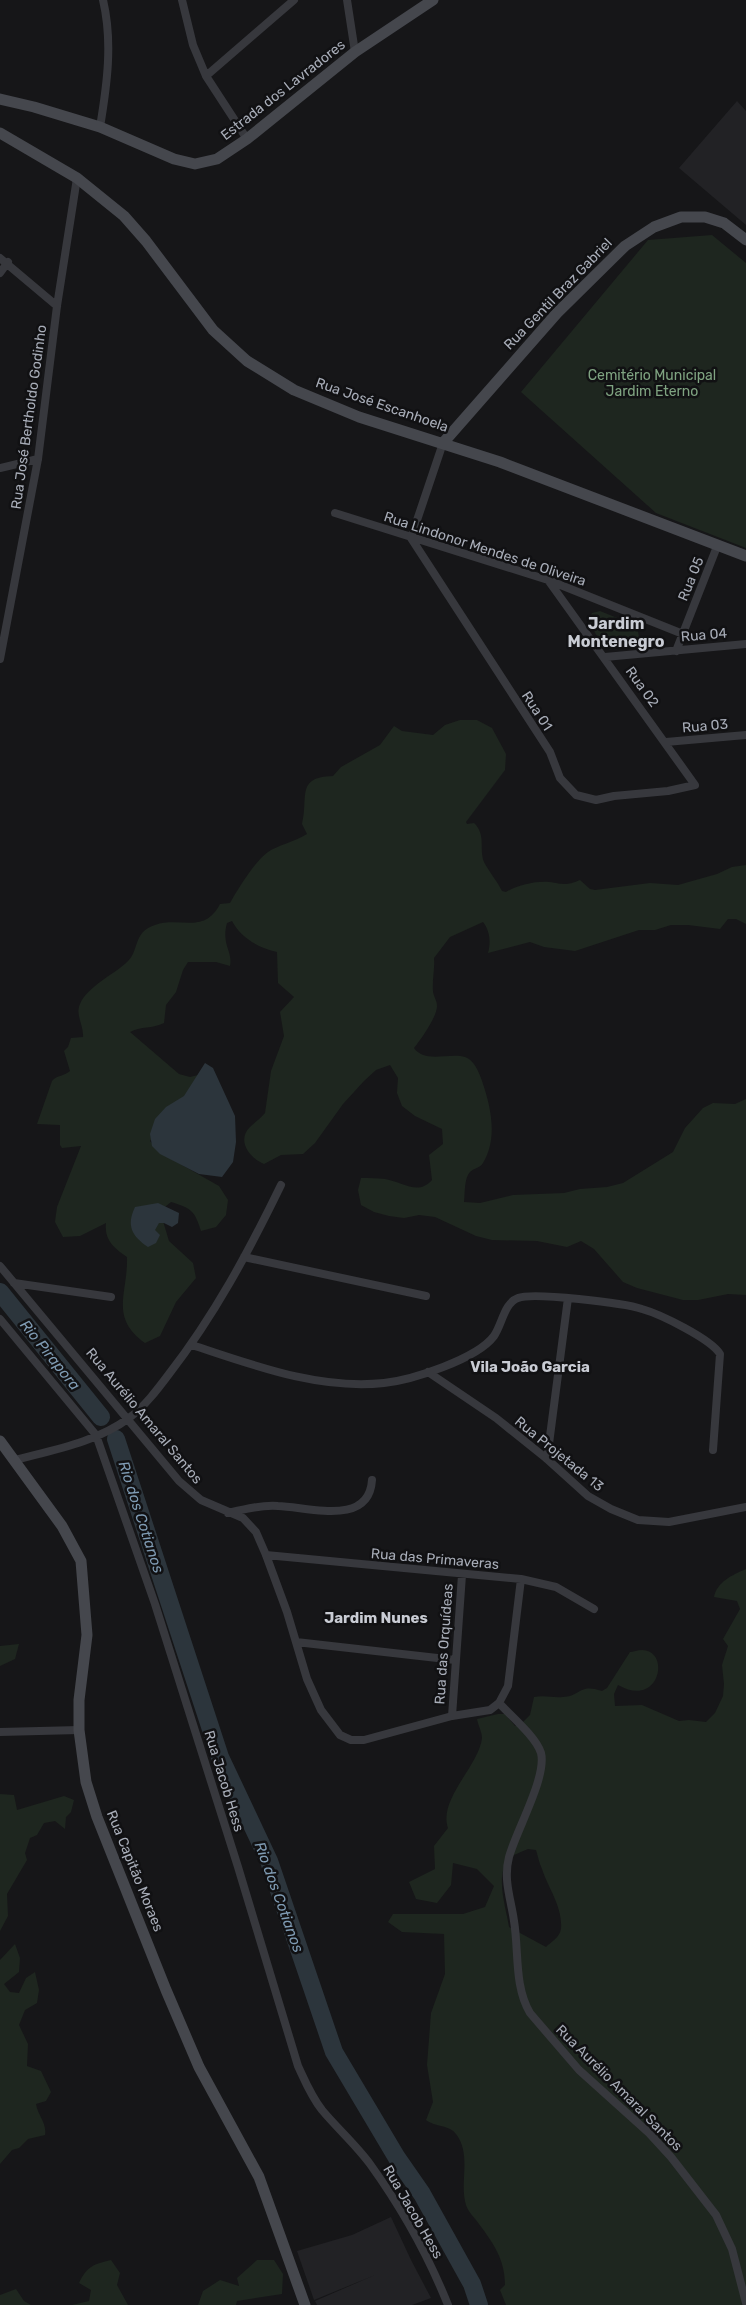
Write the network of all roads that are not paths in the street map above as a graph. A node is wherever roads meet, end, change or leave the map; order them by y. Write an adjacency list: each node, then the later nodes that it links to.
1 (103, 0): 9 (street)
2 (182, 0): 7 (street)
3 (294, 0): 7 (street)
4 (346, 0): 6 (street)
5 (433, 0): 6 (street, Estrada dos Lavradores)
6 (355, 52): 11 (street, Estrada dos Lavradores)
7 (206, 76): 11 (street)
8 (0, 100): 9 (street, Estrada dos Lavradores)
9 (100, 127): 11 (street, Estrada dos Lavradores)
10 (0, 133): 12 (street, Rua José Escanhoela)
11 (247, 139)
12 (77, 178): 17 (street, Rua José Bertholdo Godinho); 18 (street, Rua José Escanhoela)
13 (746, 240): 18 (street, Rua Gentil Braz Gabriel)
14 (0, 258): 15 (street)
15 (8, 262): 16 (street); 17 (street)
16 (0, 273)
17 (57, 306): 19 (street, Rua José Bertholdo Godinho)
18 (443, 443): 22 (street); 23 (street, Rua José Escanhoela)
19 (38, 458): 20 (street); 30 (street, Rua José Bertholdo Godinho)
20 (0, 468)
21 (335, 512): 22 (street, Rua Lindonor Mendes de Oliveira)
22 (411, 538): 25 (street, Rua Lindonor Mendes de Oliveira); 33 (street, Rua 01)
23 (718, 544): 24 (street, Rua José Escanhoela); 26 (street, Rua 05)
24 (746, 556)
25 (548, 580): 26 (street, Rua Lindonor Mendes de Oliveira); 29 (street, Rua 02)
26 (683, 634): 28 (street, Rua 05)
27 (746, 644): 28 (street, Rua 04)
28 (676, 650): 29 (street, Rua 04)
29 (605, 657): 32 (street, Rua 02)
30 (0, 658)
31 (746, 735): 32 (street, Rua 03)
32 (666, 742): 33 (street, Rua 02)
33 (695, 785)
34 (281, 1185): 35 (street)
35 (244, 1257): 38 (street); 42 (street)
36 (0, 1266): 37 (street, Rua Aurélio Amaral Santos)
37 (14, 1282): 39 (street); 44 (street, Rua Aurélio Amaral Santos)
38 (426, 1296)
39 (111, 1297)
40 (568, 1298): 43 (street); 47 (street); 48 (street)
41 (0, 1320): 45 (street, Rua Jacob Hess)
42 (192, 1345): 43 (street); 44 (street)
43 (428, 1372): 48 (street, Rua Projetada 13)
44 (128, 1419): 45 (street); 52 (street, Rua Aurélio Amaral Santos)
45 (96, 1435): 49 (street); 65 (street, Rua Jacob Hess)
46 (0, 1442): 49 (street, Rua Capitão Moraes)
47 (713, 1450)
48 (547, 1459): 51 (street, Rua Projetada 13)
49 (15, 1460): 61 (street, Rua Capitão Moraes)
50 (372, 1480): 52 (street)
51 (746, 1507)
52 (228, 1513): 53 (street, Rua Aurélio Amaral Santos)
53 (266, 1555): 54 (street, Rua das Primaveras); 57 (street, Rua Aurélio Amaral Santos)
54 (462, 1575): 55 (street, Rua das Primaveras); 58 (street, Rua das Orquídeas)
55 (521, 1579): 56 (street, Rua das Primaveras); 59 (street)
56 (594, 1609)
57 (296, 1642): 58 (street); 60 (street, Rua Aurélio Amaral Santos)
58 (455, 1660): 60 (street, Rua das Orquídeas)
59 (499, 1704): 60 (street, Rua Aurélio Amaral Santos); 63 (street, Rua Aurélio Amaral Santos)
60 (452, 1716)
61 (78, 1730): 62 (street); 64 (street, Rua Capitão Moraes)
62 (0, 1732)
63 (746, 2303)
64 (305, 2305)
65 (448, 2305)

